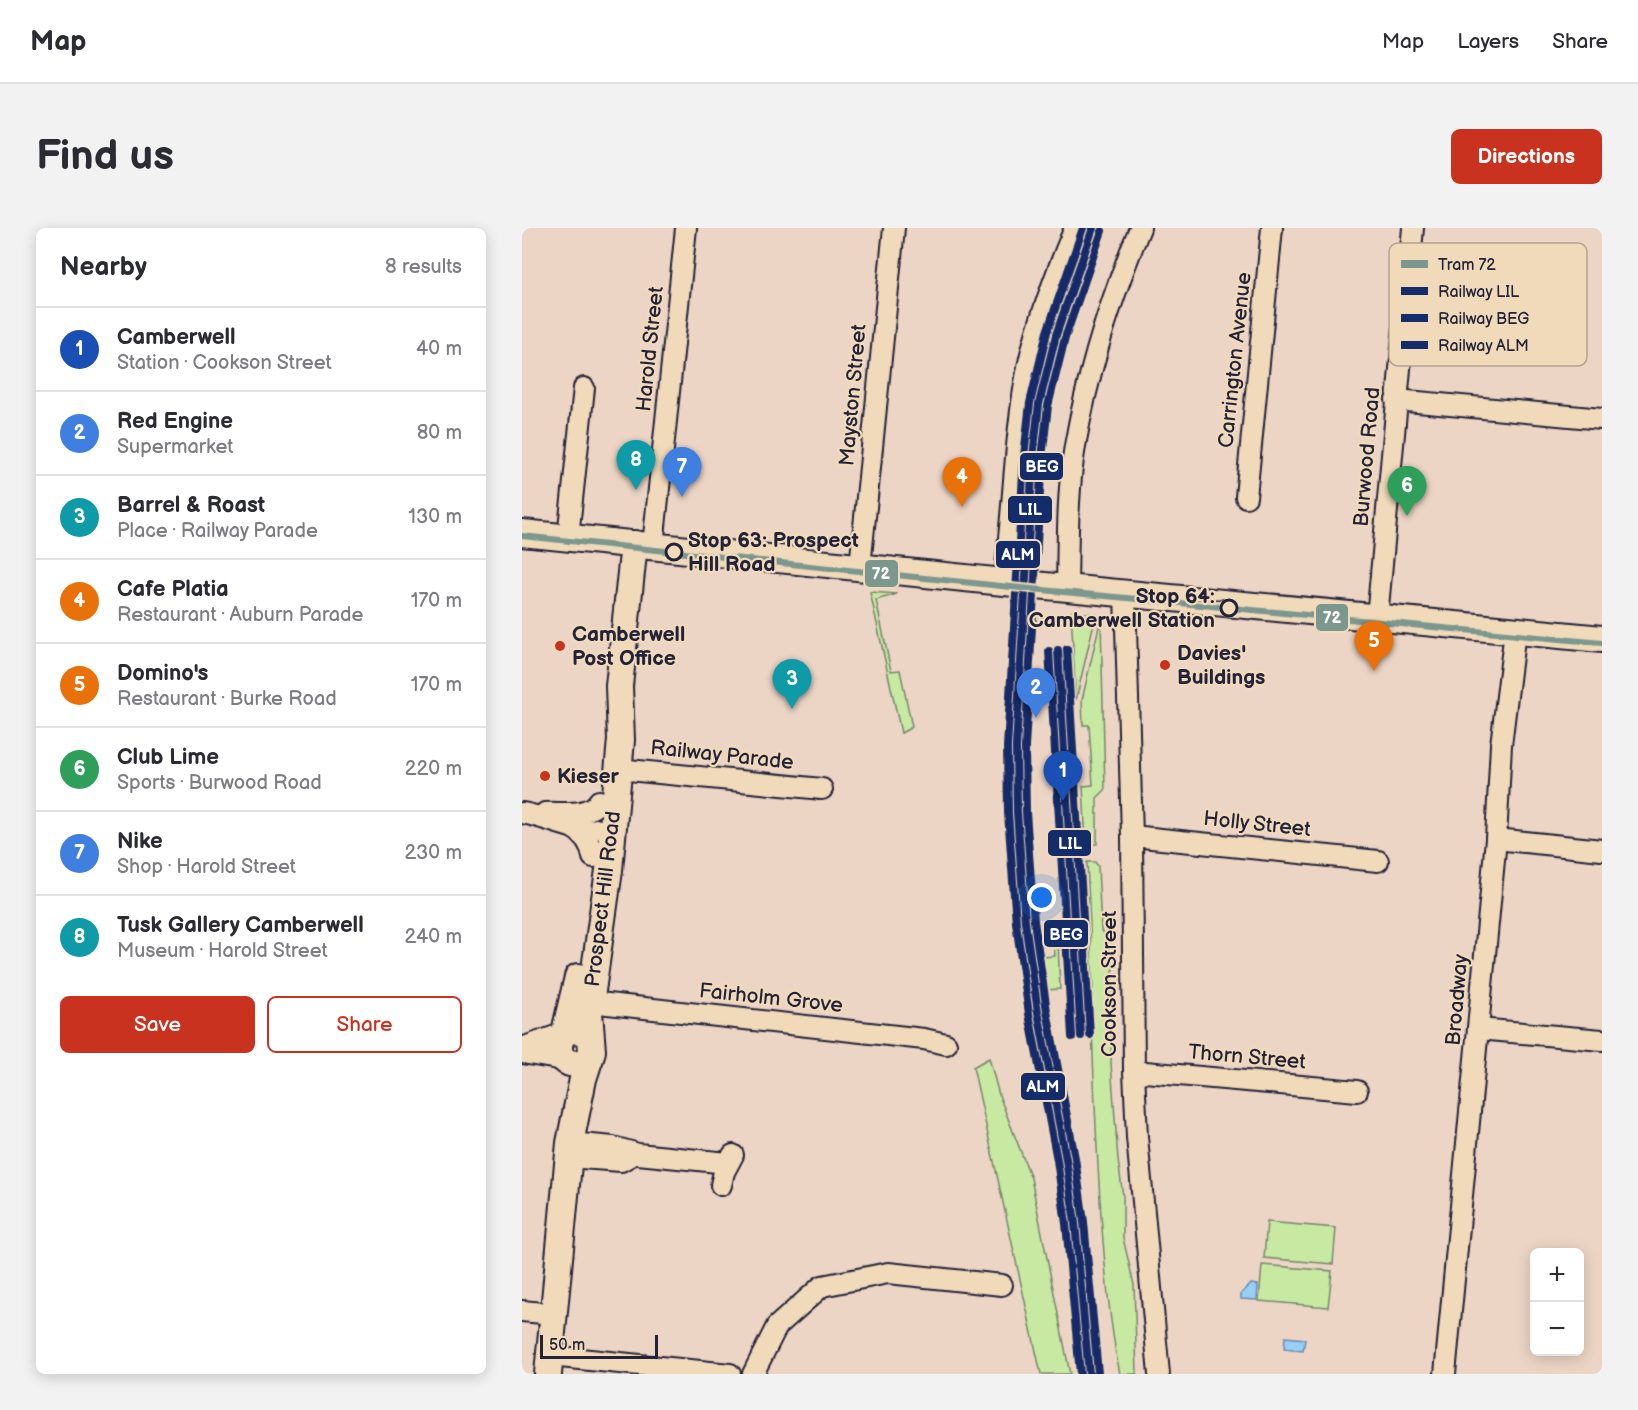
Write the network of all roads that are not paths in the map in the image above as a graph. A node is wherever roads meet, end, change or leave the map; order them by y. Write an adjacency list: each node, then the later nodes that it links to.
1 (686, 228): 15 (street, Harold Street)
2 (894, 228): 16 (street, Mayston Street)
3 (1075, 228): 17 (street)
4 (1140, 228): 18 (street)
5 (1272, 228): 12 (street, Carrington Avenue)
6 (1413, 228): 7 (street, Burwood Road)
7 (1412, 243)
8 (1399, 366): 10 (street, Burwood Road)
9 (584, 387): 14 (street)
10 (1396, 400): 11 (street); 20 (street, Burwood Road)
11 (1602, 419)
12 (1246, 498)
13 (522, 533): 14 (main road)
14 (568, 537): 15 (main road)
15 (644, 545): 16 (main road); 23 (main road, Prospect Hill Road)
16 (860, 567): 17 (main road)
17 (1008, 582): 18 (main road)
18 (1065, 587): 19 (main road)
19 (1125, 593): 20 (main road); 29 (street, Cookson Street)
20 (1377, 618): 21 (main road)
21 (1515, 631): 22 (main road); 30 (street, Broadway)
22 (1602, 639)
23 (610, 768): 24 (street, Railway Parade); 25 (main road, Prospect Hill Road)
24 (822, 789)
25 (607, 800): 26 (street); 28 (main road); 34 (main road, Prospect Hill Road)
26 (526, 813): 27 (street)
27 (570, 826): 28 (street); 32 (street)
28 (596, 829): 32 (main road, Prospect Hill Road)
29 (1132, 836): 33 (street, Holly Street); 43 (street, Cookson Street)
30 (1496, 838): 31 (street); 36 (street, Broadway)
31 (1602, 850)
32 (593, 857): 34 (main road, Prospect Hill Road)
33 (1378, 861)
34 (599, 885): 35 (main road, Prospect Hill Road)
35 (581, 1005): 37 (main road, Prospect Hill Road); 39 (street, Fairholm Grove); 42 (main road, Prospect Hill Road)
36 (1478, 1029): 38 (street); 54 (street, Broadway)
37 (564, 1033): 40 (street); 42 (main road)
38 (1602, 1040)
39 (946, 1044)
40 (522, 1048)
41 (522, 1053): 42 (street)
42 (578, 1055): 45 (main road, Prospect Hill Road)
43 (1134, 1071): 44 (street, Thorn Street); 53 (street, Cookson Street)
44 (1357, 1091)
45 (569, 1150): 46 (street); 49 (main road, Prospect Hill Road)
46 (721, 1185)
47 (1002, 1285): 52 (street)
48 (522, 1311): 49 (street)
49 (553, 1314): 50 (main road, Prospect Hill Road)
50 (549, 1365): 51 (street)
51 (730, 1374)
52 (753, 1374)
53 (1160, 1374)
54 (1445, 1374)

